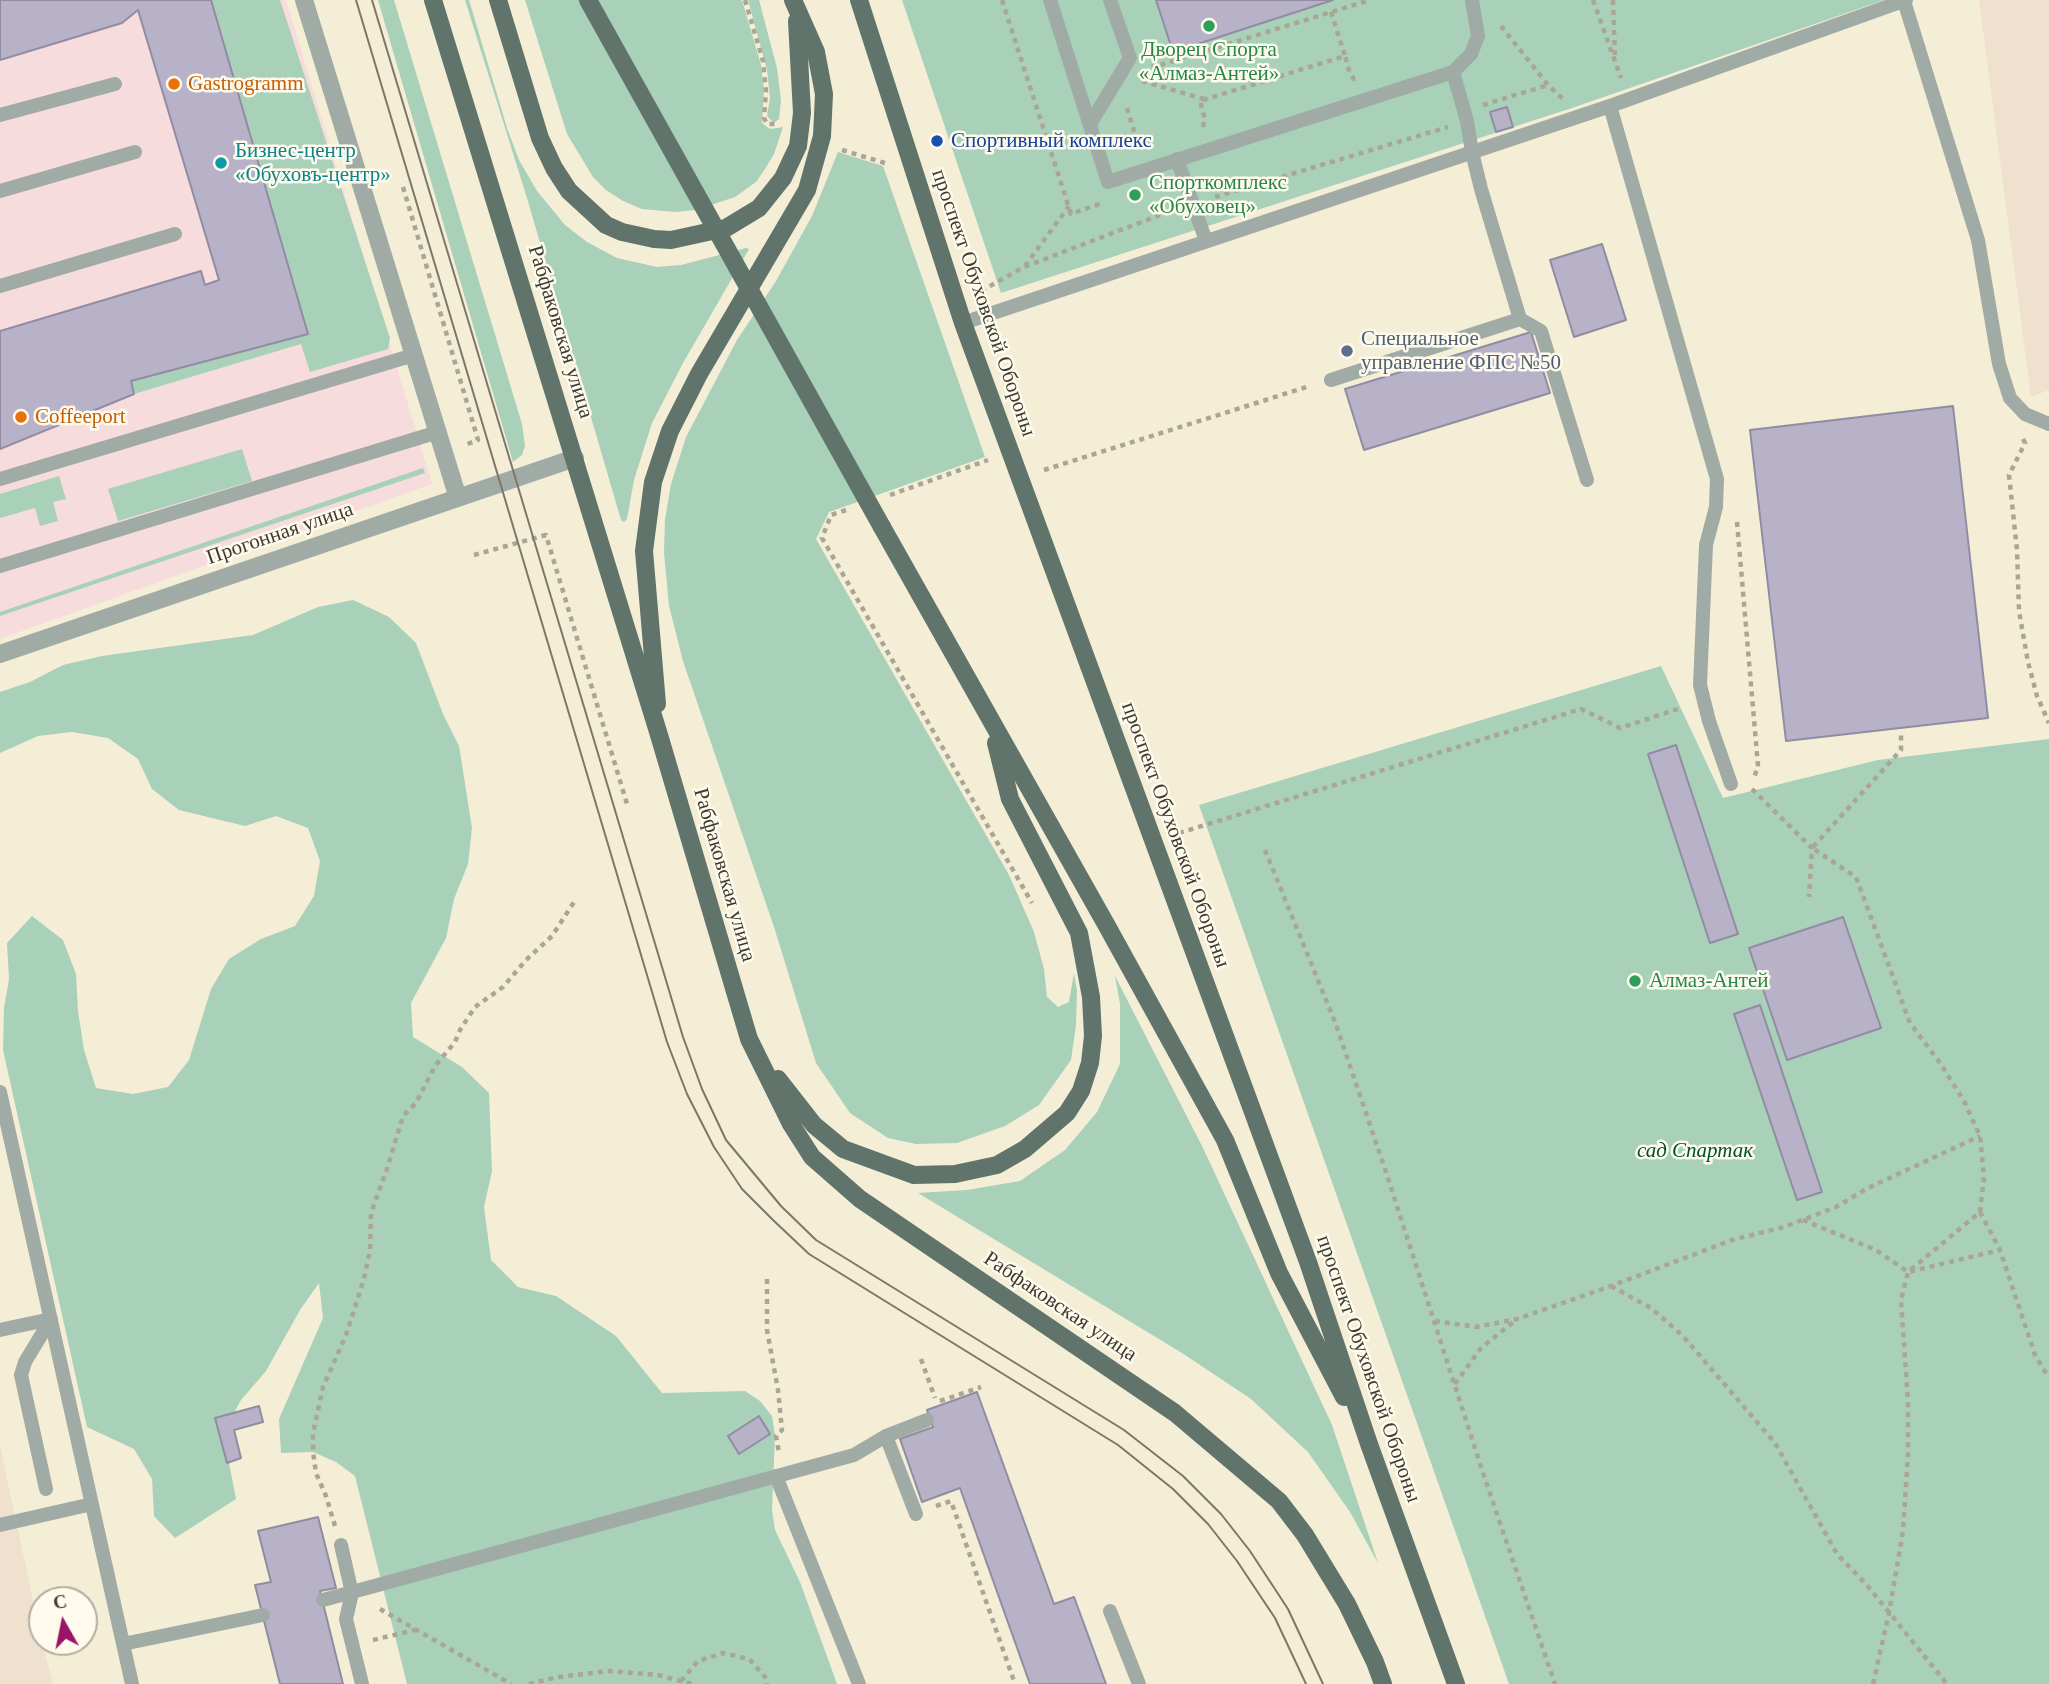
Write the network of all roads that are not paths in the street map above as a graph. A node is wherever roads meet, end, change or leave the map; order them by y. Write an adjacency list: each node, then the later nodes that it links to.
1 (304, 0): 25 (street)
2 (433, 0): 29 (main road, Рабфаковская улица)
3 (498, 0): 10 (main road)
4 (588, 0): 35 (main road, bridge)
5 (859, 0): 24 (main road, проспект Обуховской Обороны)
6 (1050, 0): 15 (lane)
7 (1110, 0): 15 (lane)
8 (1905, 0): 13 (lane); 27 (lane)
9 (1474, 6): 11 (lane)
10 (795, 7): 36 (main road)
11 (1453, 72): 17 (lane); 18 (lane)
12 (115, 84): 14 (lane)
13 (1609, 106): 17 (lane); 37 (lane)
14 (0, 115)
15 (1090, 124): 18 (lane)
16 (135, 152): 19 (lane)
17 (1472, 152): 21 (lane); 23 (lane)
18 (1177, 159): 21 (lane)
19 (0, 191)
20 (175, 234): 22 (lane)
21 (1206, 241): 24 (lane)
22 (0, 286)
23 (1520, 319): 26 (lane); 31 (lane)
24 (963, 323): 44 (main road, проспект Обуховской Обороны)
25 (414, 355): 28 (street); 30 (lane)
26 (1331, 380)
27 (2049, 424)
28 (438, 432): 32 (street); 33 (lane)
29 (575, 458): 32 (street, Прогонная улица); 36 (main road, Рабфаковская улица)
30 (0, 479)
31 (1587, 480)
32 (457, 498): 34 (street, Прогонная улица)
33 (0, 566)
34 (0, 654)
35 (991, 721): 38 (main road); 44 (main road)
36 (659, 735): 38 (main road, Рабфаковская улица)
37 (1731, 784)
38 (749, 1039): 60 (main road, Рабфаковская улица)
39 (0, 1092): 40 (lane)
40 (51, 1319): 41 (lane); 46 (lane); 47 (lane)
41 (0, 1330)
42 (926, 1420): 43 (lane)
43 (886, 1436): 45 (lane); 48 (lane)
44 (1368, 1444): 61 (main road, проспект Обуховской Обороны)
45 (781, 1475): 51 (lane); 58 (lane)
46 (46, 1489)
47 (92, 1504): 49 (lane); 55 (lane)
48 (916, 1514)
49 (0, 1525)
50 (341, 1545): 51 (lane)
51 (352, 1593): 52 (lane); 57 (lane)
52 (323, 1600)
53 (1110, 1611): 59 (lane)
54 (263, 1615): 55 (lane)
55 (123, 1644): 56 (lane)
56 (132, 1684)
57 (362, 1684)
58 (859, 1684)
59 (1139, 1684)
60 (1383, 1684)
61 (1456, 1684)

